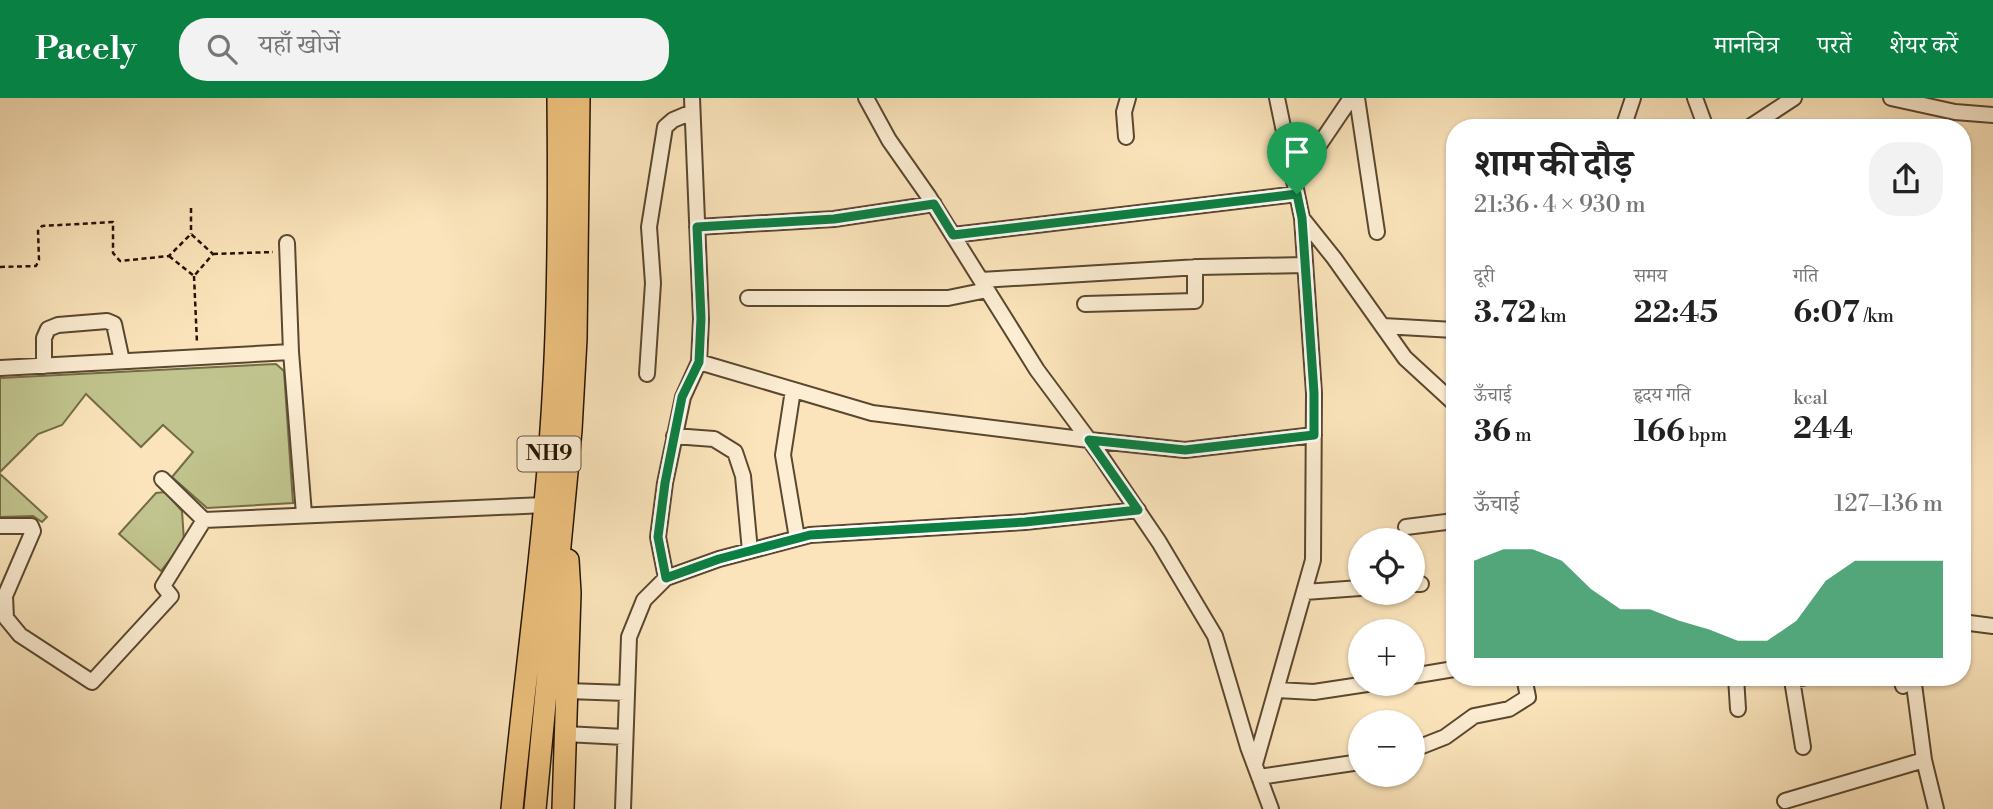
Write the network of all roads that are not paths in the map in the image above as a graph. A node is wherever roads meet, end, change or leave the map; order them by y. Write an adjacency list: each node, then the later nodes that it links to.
1 (866, 98): 18 (street)
2 (1128, 98): 16 (street)
3 (1277, 98): 17 (street)
4 (1351, 98): 17 (street)
5 (1357, 98): 21 (street)
6 (1633, 98): 13 (street)
7 (1695, 98): 14 (street)
8 (1794, 98): 15 (street)
9 (1891, 98): 12 (street)
10 (568, 99): 43 (highway, NH9)
11 (692, 105): 20 (street); 36 (street)
12 (1993, 115)
13 (1626, 119)
14 (1703, 119)
15 (1762, 119)
16 (1126, 137)
17 (1296, 188): 19 (street); 22 (street)
18 (934, 204): 20 (street); 22 (street)
19 (1302, 218): 24 (street); 29 (street)
20 (697, 227): 33 (street)
21 (1377, 232)
22 (953, 235): 26 (street)
23 (287, 247): 31 (street)
24 (1305, 265): 25 (street); 39 (street)
25 (1195, 267): 26 (street); 28 (street)
26 (984, 285): 27 (street); 41 (street)
27 (748, 298)
28 (1085, 304)
29 (1382, 326): 30 (street); 38 (street)
30 (1446, 330)
31 (291, 352): 32 (street); 45 (street)
32 (122, 361): 34 (street); 34 (street)
33 (699, 362): 37 (street); 40 (street)
34 (44, 366): 35 (street)
35 (0, 368)
36 (647, 374)
37 (793, 390): 41 (street); 50 (street)
38 (1446, 396)
39 (1314, 435): 41 (street); 54 (street)
40 (674, 436): 51 (street); 52 (street)
41 (1089, 440): 44 (street)
42 (162, 479): 46 (street)
43 (554, 506): 45 (street); 65 (highway); 76 (highway, NH9); 77 (highway, NH9)
44 (1138, 510): 50 (street); 74 (street)
45 (304, 514): 46 (street)
46 (204, 520): 48 (street)
47 (1446, 522): 49 (street)
48 (0, 526)
49 (1406, 527)
50 (797, 538): 51 (street)
51 (750, 551): 52 (street)
52 (666, 578): 66 (street)
53 (1348, 589): 54 (street)
54 (1305, 592): 64 (street)
55 (1971, 623): 56 (street)
56 (1993, 626)
57 (1446, 670): 58 (street)
58 (1425, 674)
59 (1526, 686): 70 (street)
60 (1737, 686): 67 (street)
61 (1793, 686): 71 (street)
62 (1907, 686): 72 (street)
63 (1348, 687): 64 (street)
64 (1277, 690): 74 (street)
65 (567, 691): 66 (street); 68 (highway)
66 (626, 694): 69 (street)
67 (1738, 709)
68 (565, 734): 69 (street); 78 (highway)
69 (624, 737): 79 (street)
70 (1425, 745)
71 (1802, 747)
72 (1924, 760): 75 (street); 81 (street)
73 (1348, 763): 74 (street)
74 (1257, 771): 80 (street)
75 (1785, 801)
76 (512, 809)
77 (535, 809)
78 (563, 809)
79 (623, 809)
80 (1271, 809)
81 (1936, 809)

